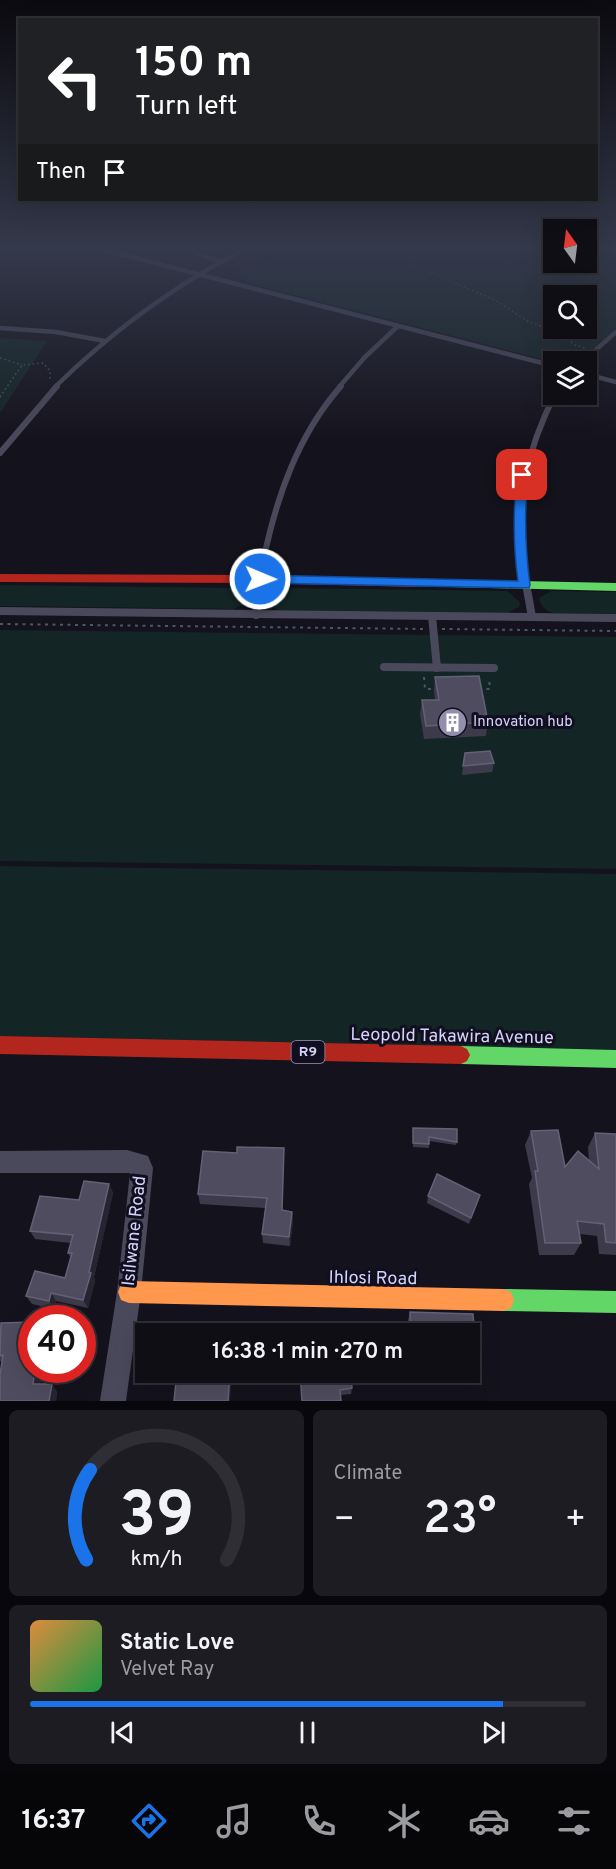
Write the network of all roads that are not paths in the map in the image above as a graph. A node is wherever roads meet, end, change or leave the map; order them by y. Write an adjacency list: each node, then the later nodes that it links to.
1 (142, 312): 6 (lane)
2 (346, 312): 3 (lane)
3 (398, 326): 8 (lane); 14 (lane)
4 (0, 328): 6 (lane)
5 (616, 332): 7 (lane)
6 (105, 341): 12 (lane)
7 (594, 351)
8 (543, 363)
9 (597, 377): 10 (lane)
10 (616, 382)
11 (549, 405): 15 (lane)
12 (0, 453)
13 (0, 578): 14 (main road)
14 (260, 579): 15 (main road); 18 (lane)
15 (524, 585): 16 (main road); 19 (lane)
16 (616, 587)
17 (0, 611): 18 (street)
18 (256, 615): 21 (street)
19 (532, 617): 20 (street); 21 (street)
20 (616, 618)
21 (433, 623): 23 (lane)
22 (384, 667): 23 (lane)
23 (437, 668): 24 (lane)
24 (490, 668)
25 (0, 1045): 26 (main road, Leopold Takawira Avenue / R9)
26 (616, 1059)
27 (0, 1162): 28 (street, Isilwane Road)
28 (129, 1292): 29 (main road, Ihlosi Road); 30 (street, Isilwane Road)
29 (616, 1302)
30 (113, 1401)

